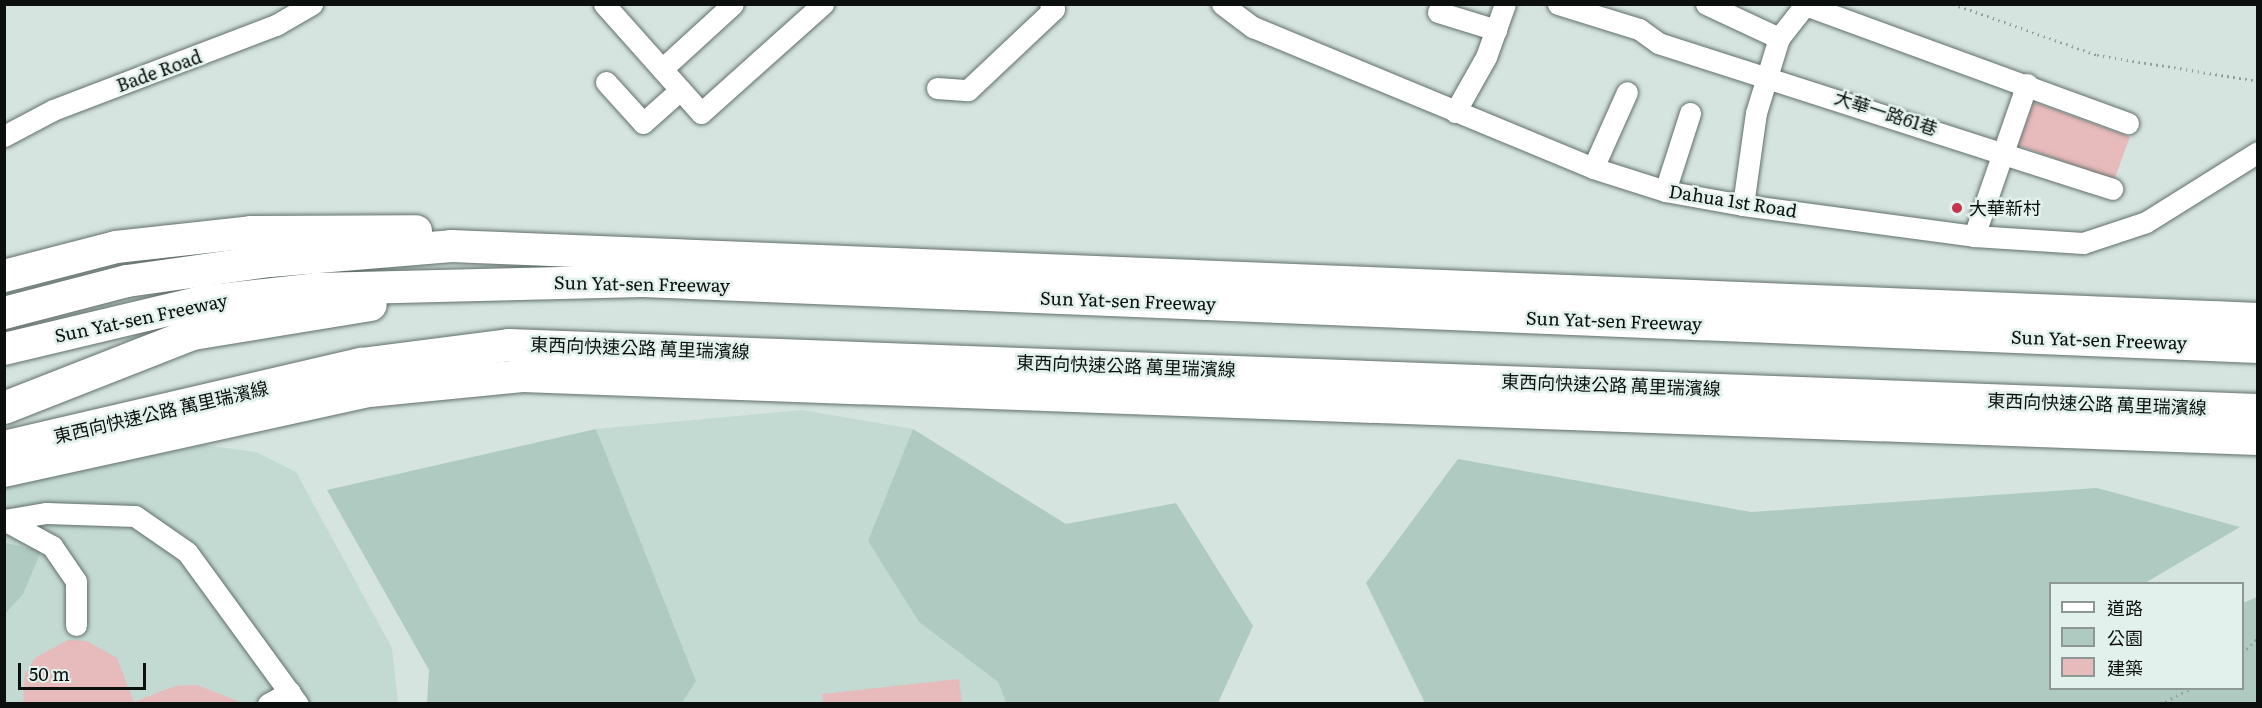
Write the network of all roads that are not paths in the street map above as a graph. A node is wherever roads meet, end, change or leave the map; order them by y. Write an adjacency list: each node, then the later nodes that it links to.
1 (312, 4): 24 (street, Bade Road)
2 (604, 4): 14 (street)
3 (733, 4): 14 (street)
4 (822, 4): 19 (street)
5 (1050, 4): 18 (street)
6 (1222, 4): 21 (street, Dahua 1st Road)
7 (1505, 4): 12 (street)
8 (1557, 4): 15 (street, 大華一路61巷)
9 (1706, 4): 13 (street)
10 (1805, 5): 13 (street); 17 (street)
11 (1438, 12): 12 (street)
12 (1496, 30): 21 (street)
13 (1779, 38): 15 (street)
14 (662, 69): 19 (street)
15 (1768, 75): 25 (street, 大華一路61巷); 30 (street)
16 (606, 82): 19 (street)
17 (2027, 84): 23 (street); 25 (street)
18 (937, 88)
19 (680, 90)
20 (1627, 92): 27 (street)
21 (1455, 112): 27 (street, Dahua 1st Road)
22 (1690, 113): 29 (street)
23 (2128, 123)
24 (4, 136)
25 (2004, 150): 28 (street, 大華一路61巷); 31 (street)
26 (2258, 152): 31 (street, Dahua 1st Road)
27 (1593, 168): 29 (street, Dahua 1st Road)
28 (2112, 189)
29 (1665, 191): 30 (street, Dahua 1st Road)
30 (1743, 205): 31 (street, Dahua 1st Road)
31 (1974, 236)
32 (600, 250): 33 (highway); 35 (highway, Sun Yat-sen Freeway); 36 (highway, Sun Yat-sen Freeway)
33 (4, 276)
34 (643, 281): 37 (highway, Sun Yat-sen Freeway); 38 (highway, Sun Yat-sen Freeway); 39 (highway)
35 (4, 313)
36 (2258, 319)
37 (2258, 347)
38 (4, 349)
39 (4, 408)
40 (233, 410): 41 (highway, 東西向快速公路 萬里瑞濱線); 42 (highway, 東西向快速公路 萬里瑞濱線); 43 (highway, 東西向快速公路 萬里瑞濱線); 44 (highway, 東西向快速公路 萬里瑞濱線)
41 (2258, 410)
42 (2258, 439)
43 (4, 447)
44 (4, 471)
45 (4, 520): 46 (street); 47 (street)
46 (75, 625)
47 (294, 698): 48 (street)
48 (268, 704)

